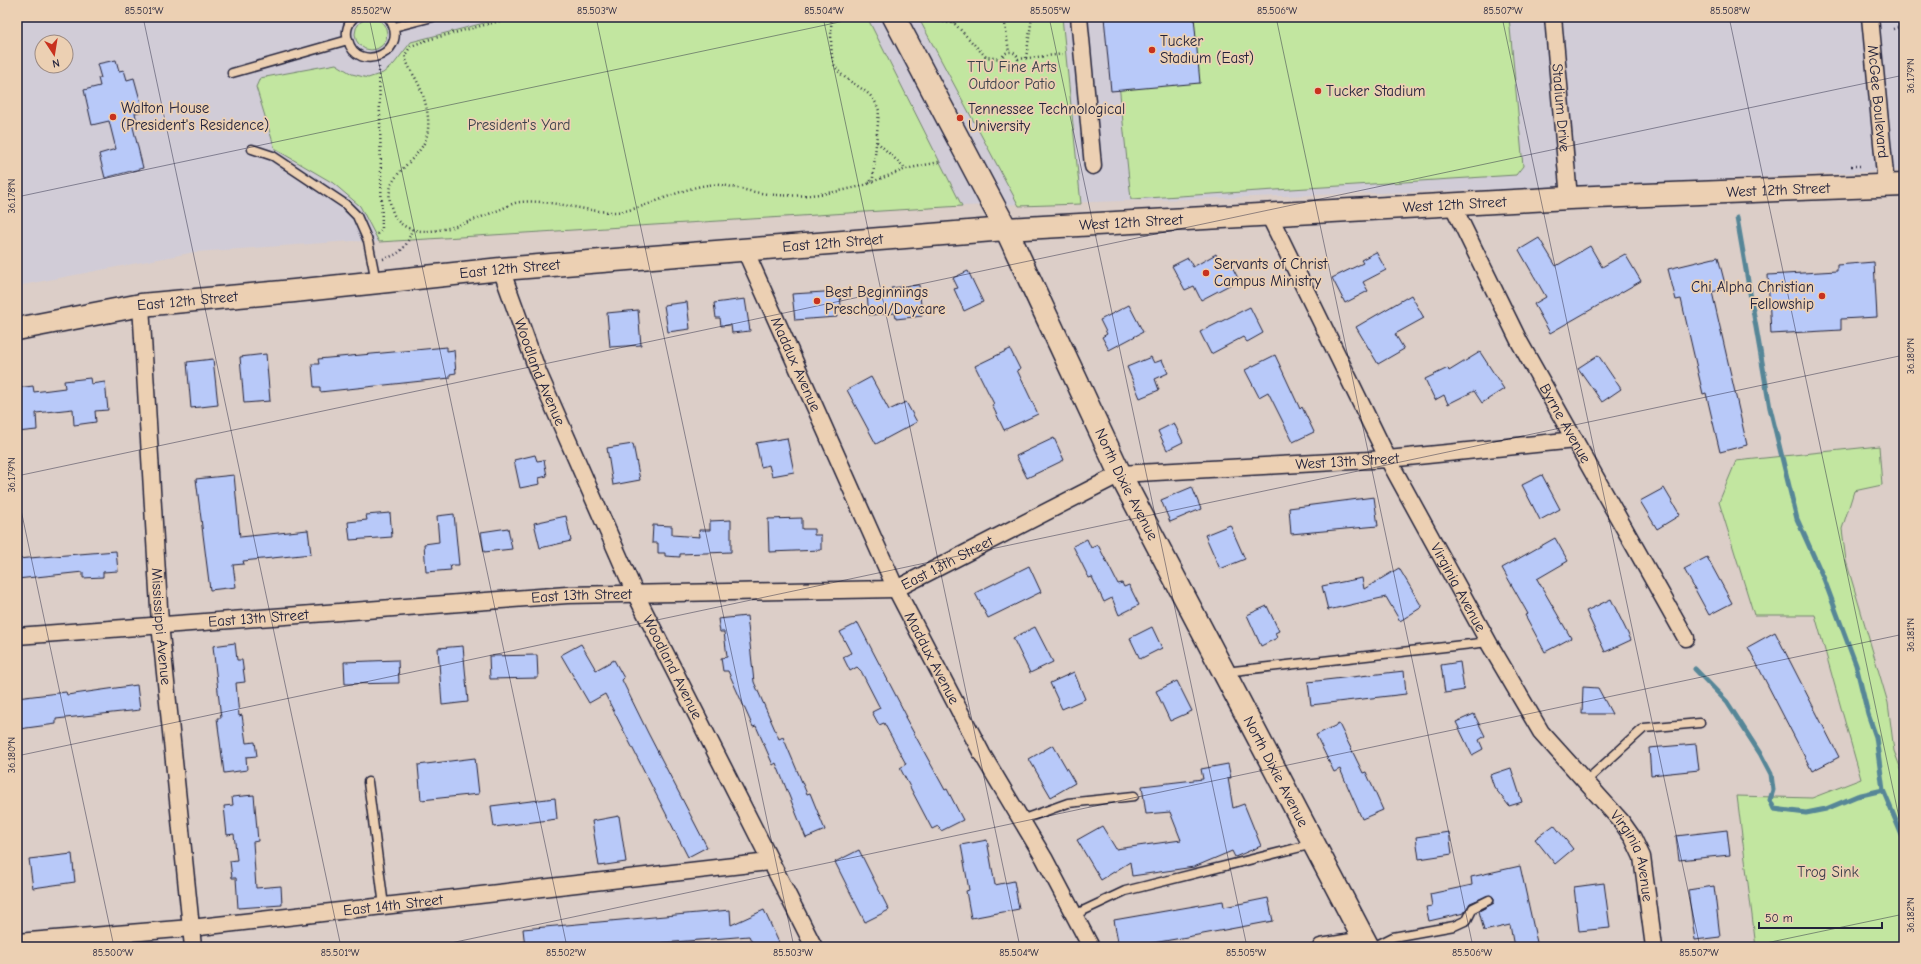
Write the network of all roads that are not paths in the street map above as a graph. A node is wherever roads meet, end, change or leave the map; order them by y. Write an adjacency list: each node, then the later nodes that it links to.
1 (354, 17): 9 (lane)
2 (388, 17): 8 (lane)
3 (433, 17): 8 (lane)
4 (894, 17): 17 (street, North Dixie Avenue)
5 (1079, 17): 12 (street)
6 (1553, 17): 14 (street, Stadium Drive)
7 (1870, 17): 13 (street, McGee Boulevard)
8 (394, 27): 9 (lane)
9 (348, 40): 10 (lane)
10 (232, 73)
11 (252, 149): 20 (lane)
12 (1092, 166)
13 (1895, 185): 14 (street, West 12th Street)
14 (1569, 198): 15 (street, West 12th Street)
15 (1452, 204): 16 (street, West 12th Street); 23 (street, Byrne Avenue)
16 (1268, 213): 17 (street, West 12th Street); 24 (street, Virginia Avenue)
17 (1006, 229): 18 (street, East 12th Street); 25 (street, North Dixie Avenue)
18 (745, 250): 19 (street, East 12th Street); 26 (street, Maddux Avenue)
19 (501, 269): 20 (street, East 12th Street); 27 (street, Woodland Avenue)
20 (376, 282): 21 (street, East 12th Street)
21 (142, 304): 22 (street, East 12th Street); 28 (street, Mississippi Avenue)
22 (17, 329)
23 (1575, 440): 24 (street, West 13th Street); 30 (street, Byrne Avenue)
24 (1388, 459): 25 (street, West 13th Street); 31 (street, Virginia Avenue)
25 (1120, 474): 26 (street, East 13th Street); 32 (street, North Dixie Avenue)
26 (896, 589): 27 (street, East 13th Street); 37 (street, Maddux Avenue)
27 (635, 593): 28 (street, East 13th Street); 39 (street, Woodland Avenue)
28 (160, 624): 29 (street, East 13th Street); 43 (street, Mississippi Avenue)
29 (17, 636)
30 (1686, 638)
31 (1489, 642): 32 (lane); 34 (street, Virginia Avenue)
32 (1224, 672): 38 (street, North Dixie Avenue)
33 (1700, 723): 34 (lane)
34 (1586, 781): 50 (street, Virginia Avenue)
35 (368, 782): 41 (lane)
36 (1134, 796): 37 (lane)
37 (1021, 820): 42 (street, Maddux Avenue)
38 (1313, 844): 42 (lane); 45 (street, North Dixie Avenue)
39 (770, 862): 41 (street, East 14th Street); 47 (street, Woodland Avenue)
40 (1489, 900): 45 (lane)
41 (384, 906): 43 (street, East 14th Street)
42 (1074, 915): 48 (street, Maddux Avenue)
43 (191, 928): 44 (street, East 14th Street); 46 (street, Mississippi Avenue)
44 (17, 942)
45 (1368, 945): 49 (street)
46 (193, 947)
47 (814, 947)
48 (1091, 947)
49 (1321, 947)
50 (1654, 947)

